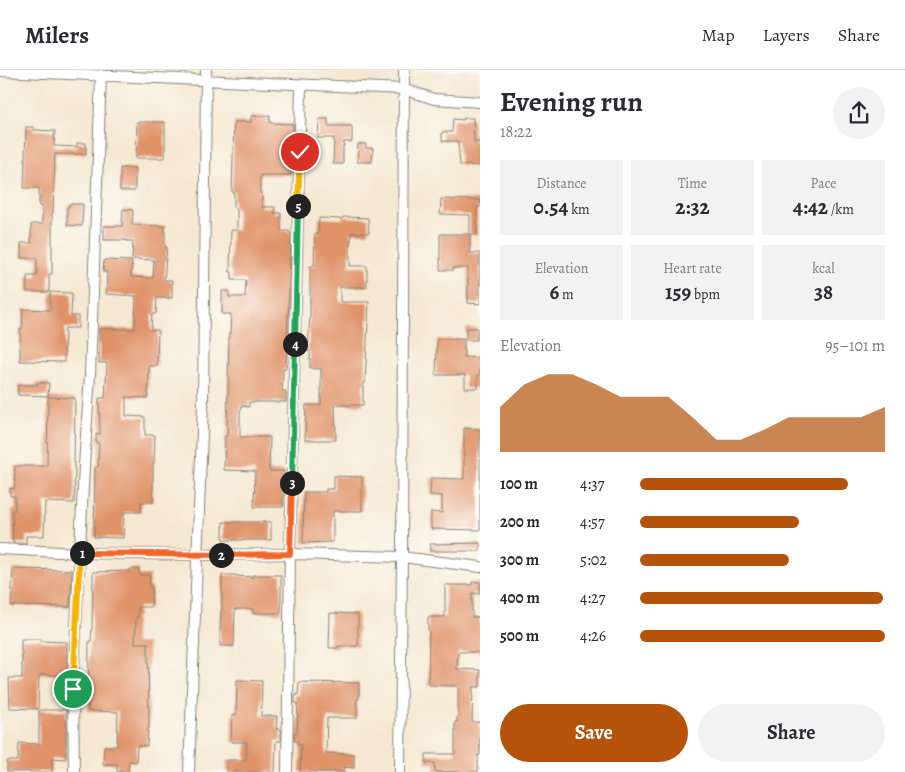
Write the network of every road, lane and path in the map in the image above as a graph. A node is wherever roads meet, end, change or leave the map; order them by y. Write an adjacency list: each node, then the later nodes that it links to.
1 (404, 70): 6 (street)
2 (0, 71): 3 (street)
3 (101, 75): 4 (street); 9 (street)
4 (206, 75): 5 (street); 11 (street)
5 (301, 85): 6 (street); 10 (street)
6 (403, 89): 7 (street); 12 (street)
7 (480, 102)
8 (0, 549): 9 (street)
9 (80, 553): 11 (street); 14 (street)
10 (290, 554): 11 (street); 12 (street); 16 (street)
11 (197, 555): 15 (street)
12 (402, 557): 13 (street); 17 (street)
13 (480, 567)
14 (74, 772)
15 (189, 772)
16 (287, 772)
17 (400, 772)

